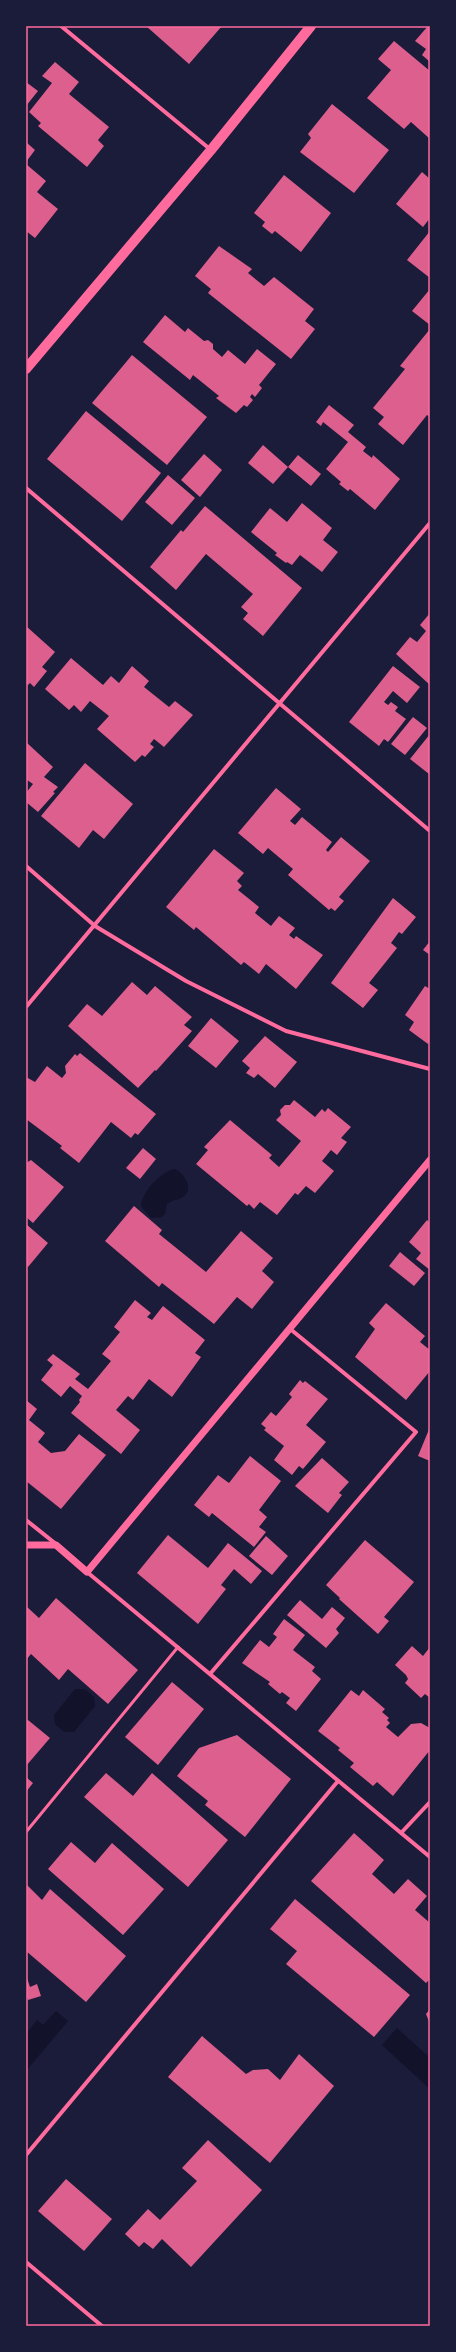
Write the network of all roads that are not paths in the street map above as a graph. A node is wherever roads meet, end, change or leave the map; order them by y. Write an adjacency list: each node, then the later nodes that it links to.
1 (61, 26): 3 (street)
2 (311, 26): 3 (main road)
3 (211, 150): 4 (main road)
4 (26, 369)
5 (26, 488): 7 (street)
6 (430, 523): 7 (street)
7 (279, 703): 8 (street); 10 (street)
8 (430, 831)
9 (26, 866): 10 (street)
10 (95, 926): 11 (street); 12 (street)
11 (26, 1007)
12 (430, 1069)
13 (430, 1160): 14 (street)
14 (290, 1328): 18 (street); 20 (street)
15 (26, 1520): 16 (street)
16 (56, 1544): 17 (street); 18 (street)
17 (26, 1545)
18 (88, 1572): 19 (street)
19 (178, 1646): 20 (street); 23 (lane)
20 (210, 1674): 21 (street)
21 (338, 1781): 24 (street); 26 (street)
22 (430, 1802): 24 (street)
23 (26, 1832)
24 (401, 1833): 25 (street)
25 (430, 1857)
26 (26, 2155)
27 (26, 2262): 28 (street)
28 (102, 2326)

